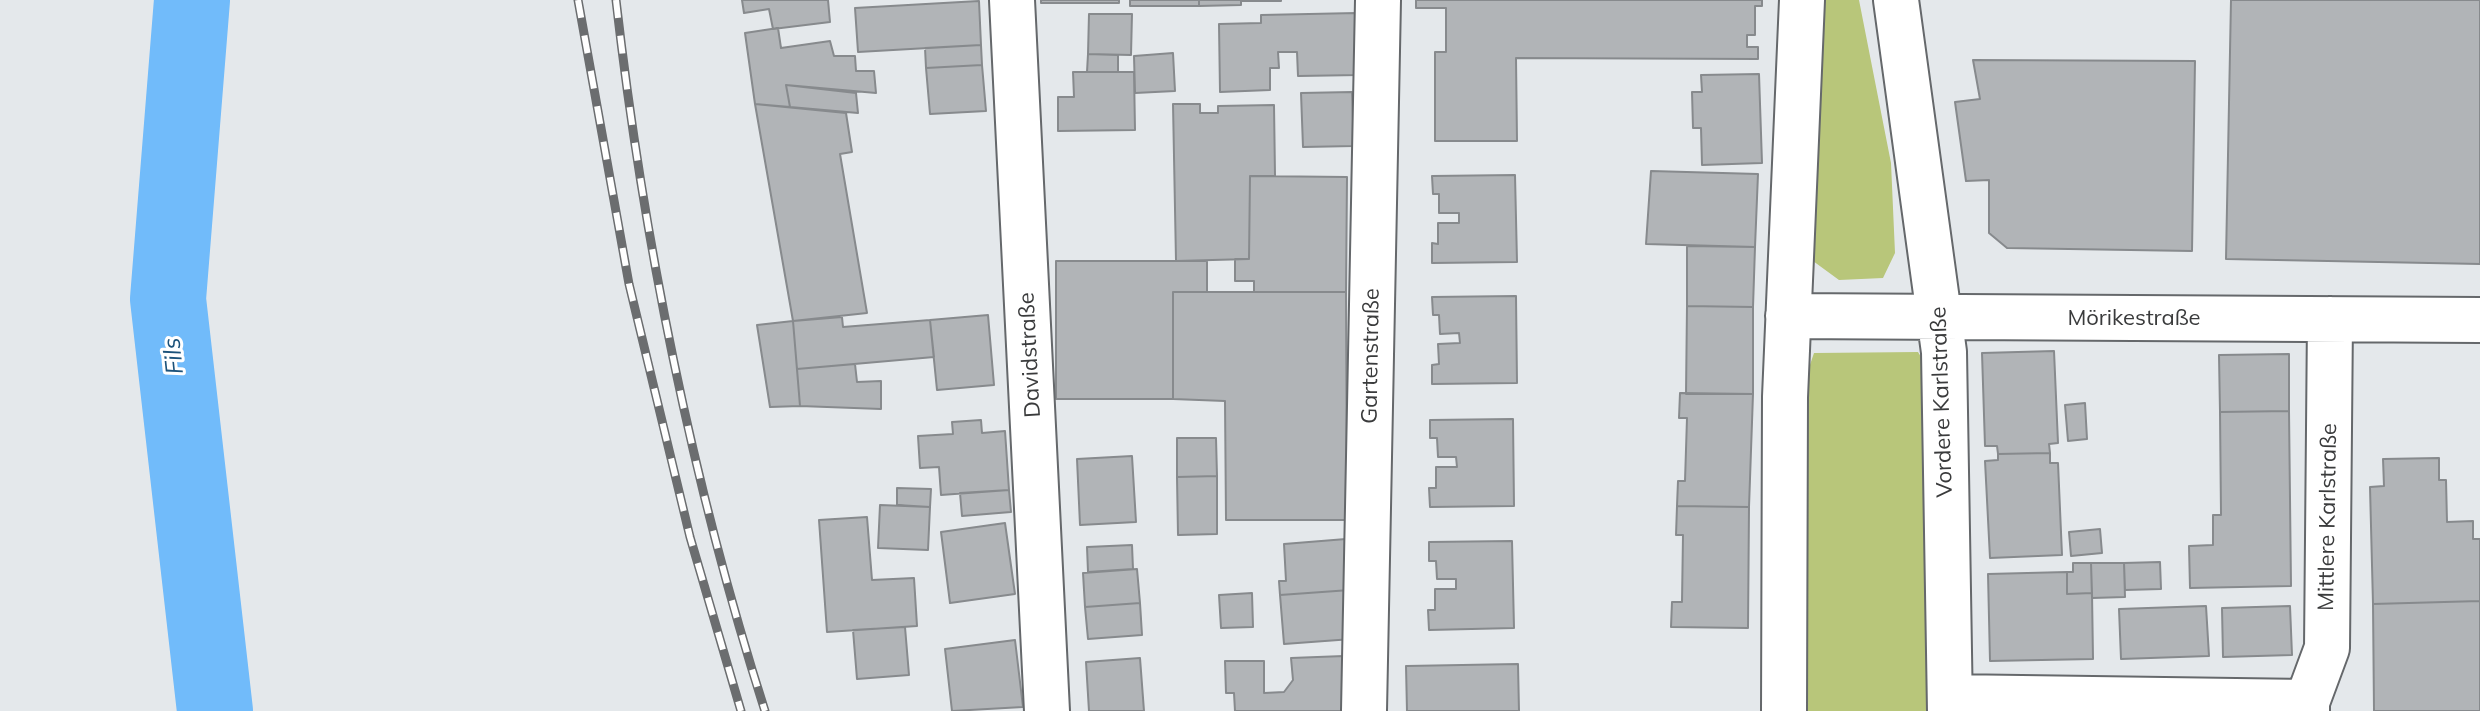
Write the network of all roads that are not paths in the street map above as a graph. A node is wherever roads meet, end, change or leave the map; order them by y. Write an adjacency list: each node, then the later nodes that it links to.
1 (1012, 0): 11 (street, Davidstraße)
2 (1378, 0): 12 (street, Gartenstraße)
3 (1802, 0): 5 (street)
4 (1896, 0): 6 (street, Vordere Karlstraße)
5 (1788, 316): 6 (street, Mörikestraße); 13 (street)
6 (1941, 317): 7 (street, Mörikestraße); 9 (street, Vordere Karlstraße)
7 (2330, 319): 8 (street, Mörikestraße); 10 (street, Mittlere Karlstraße)
8 (2480, 320)
9 (1950, 704): 10 (street)
10 (2307, 706)
11 (1047, 711)
12 (1364, 711)
13 (1784, 711)

